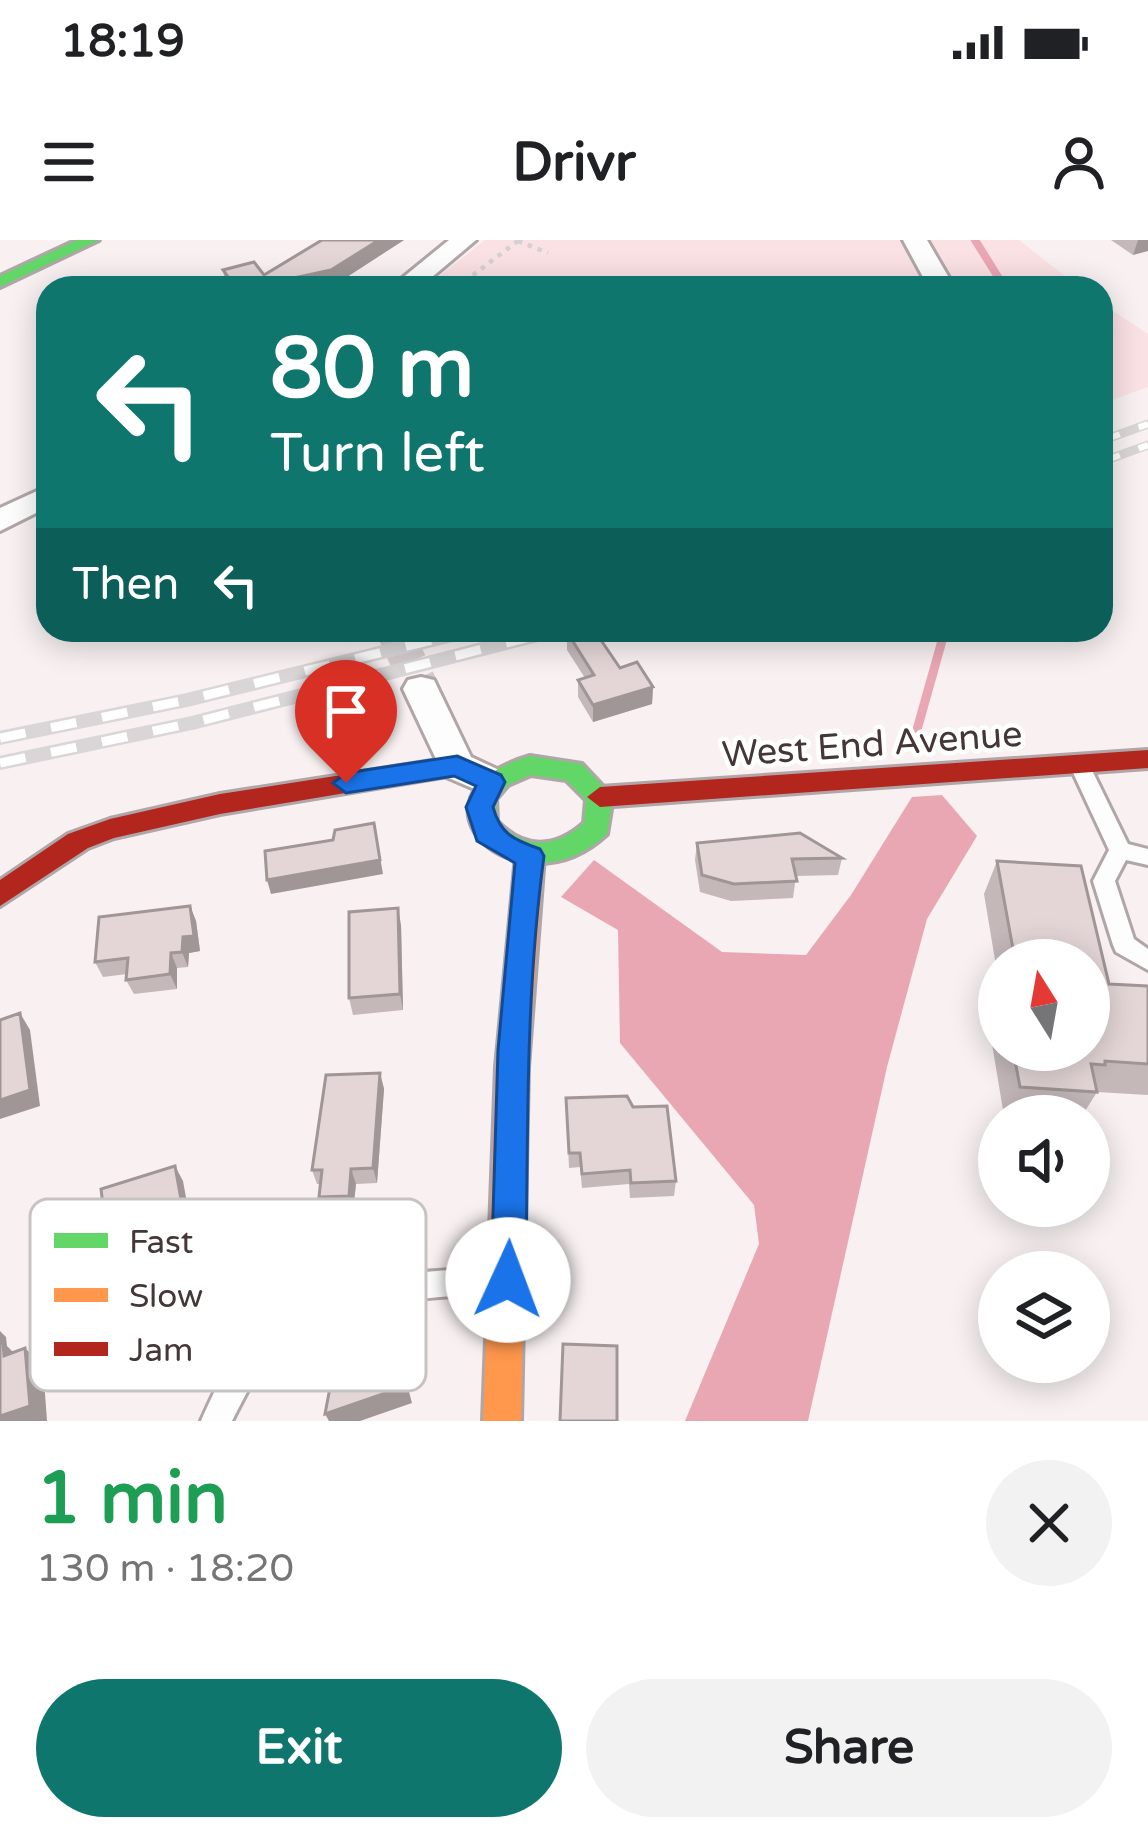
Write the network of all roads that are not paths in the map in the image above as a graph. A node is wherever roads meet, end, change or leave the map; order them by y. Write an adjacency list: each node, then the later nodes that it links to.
1 (91, 240): 6 (street)
2 (464, 240): 4 (street)
3 (915, 240): 5 (street)
4 (418, 276)
5 (934, 276)
6 (0, 282)
7 (36, 501): 8 (street)
8 (0, 520)
9 (422, 689): 12 (street)
10 (1148, 759): 11 (street, West End Avenue)
11 (1079, 764): 14 (street, West End Avenue); 15 (lane)
12 (457, 766): 13 (street); 18 (street)
13 (492, 782): 14 (street); 16 (street)
14 (600, 797): 16 (street)
15 (1120, 850): 17 (lane); 19 (lane)
16 (530, 856): 20 (street)
17 (1148, 857)
18 (0, 895)
19 (1148, 962)
20 (508, 1280): 21 (lane); 24 (street)
21 (426, 1286)
22 (232, 1391): 23 (lane)
23 (216, 1421)
24 (502, 1421)

